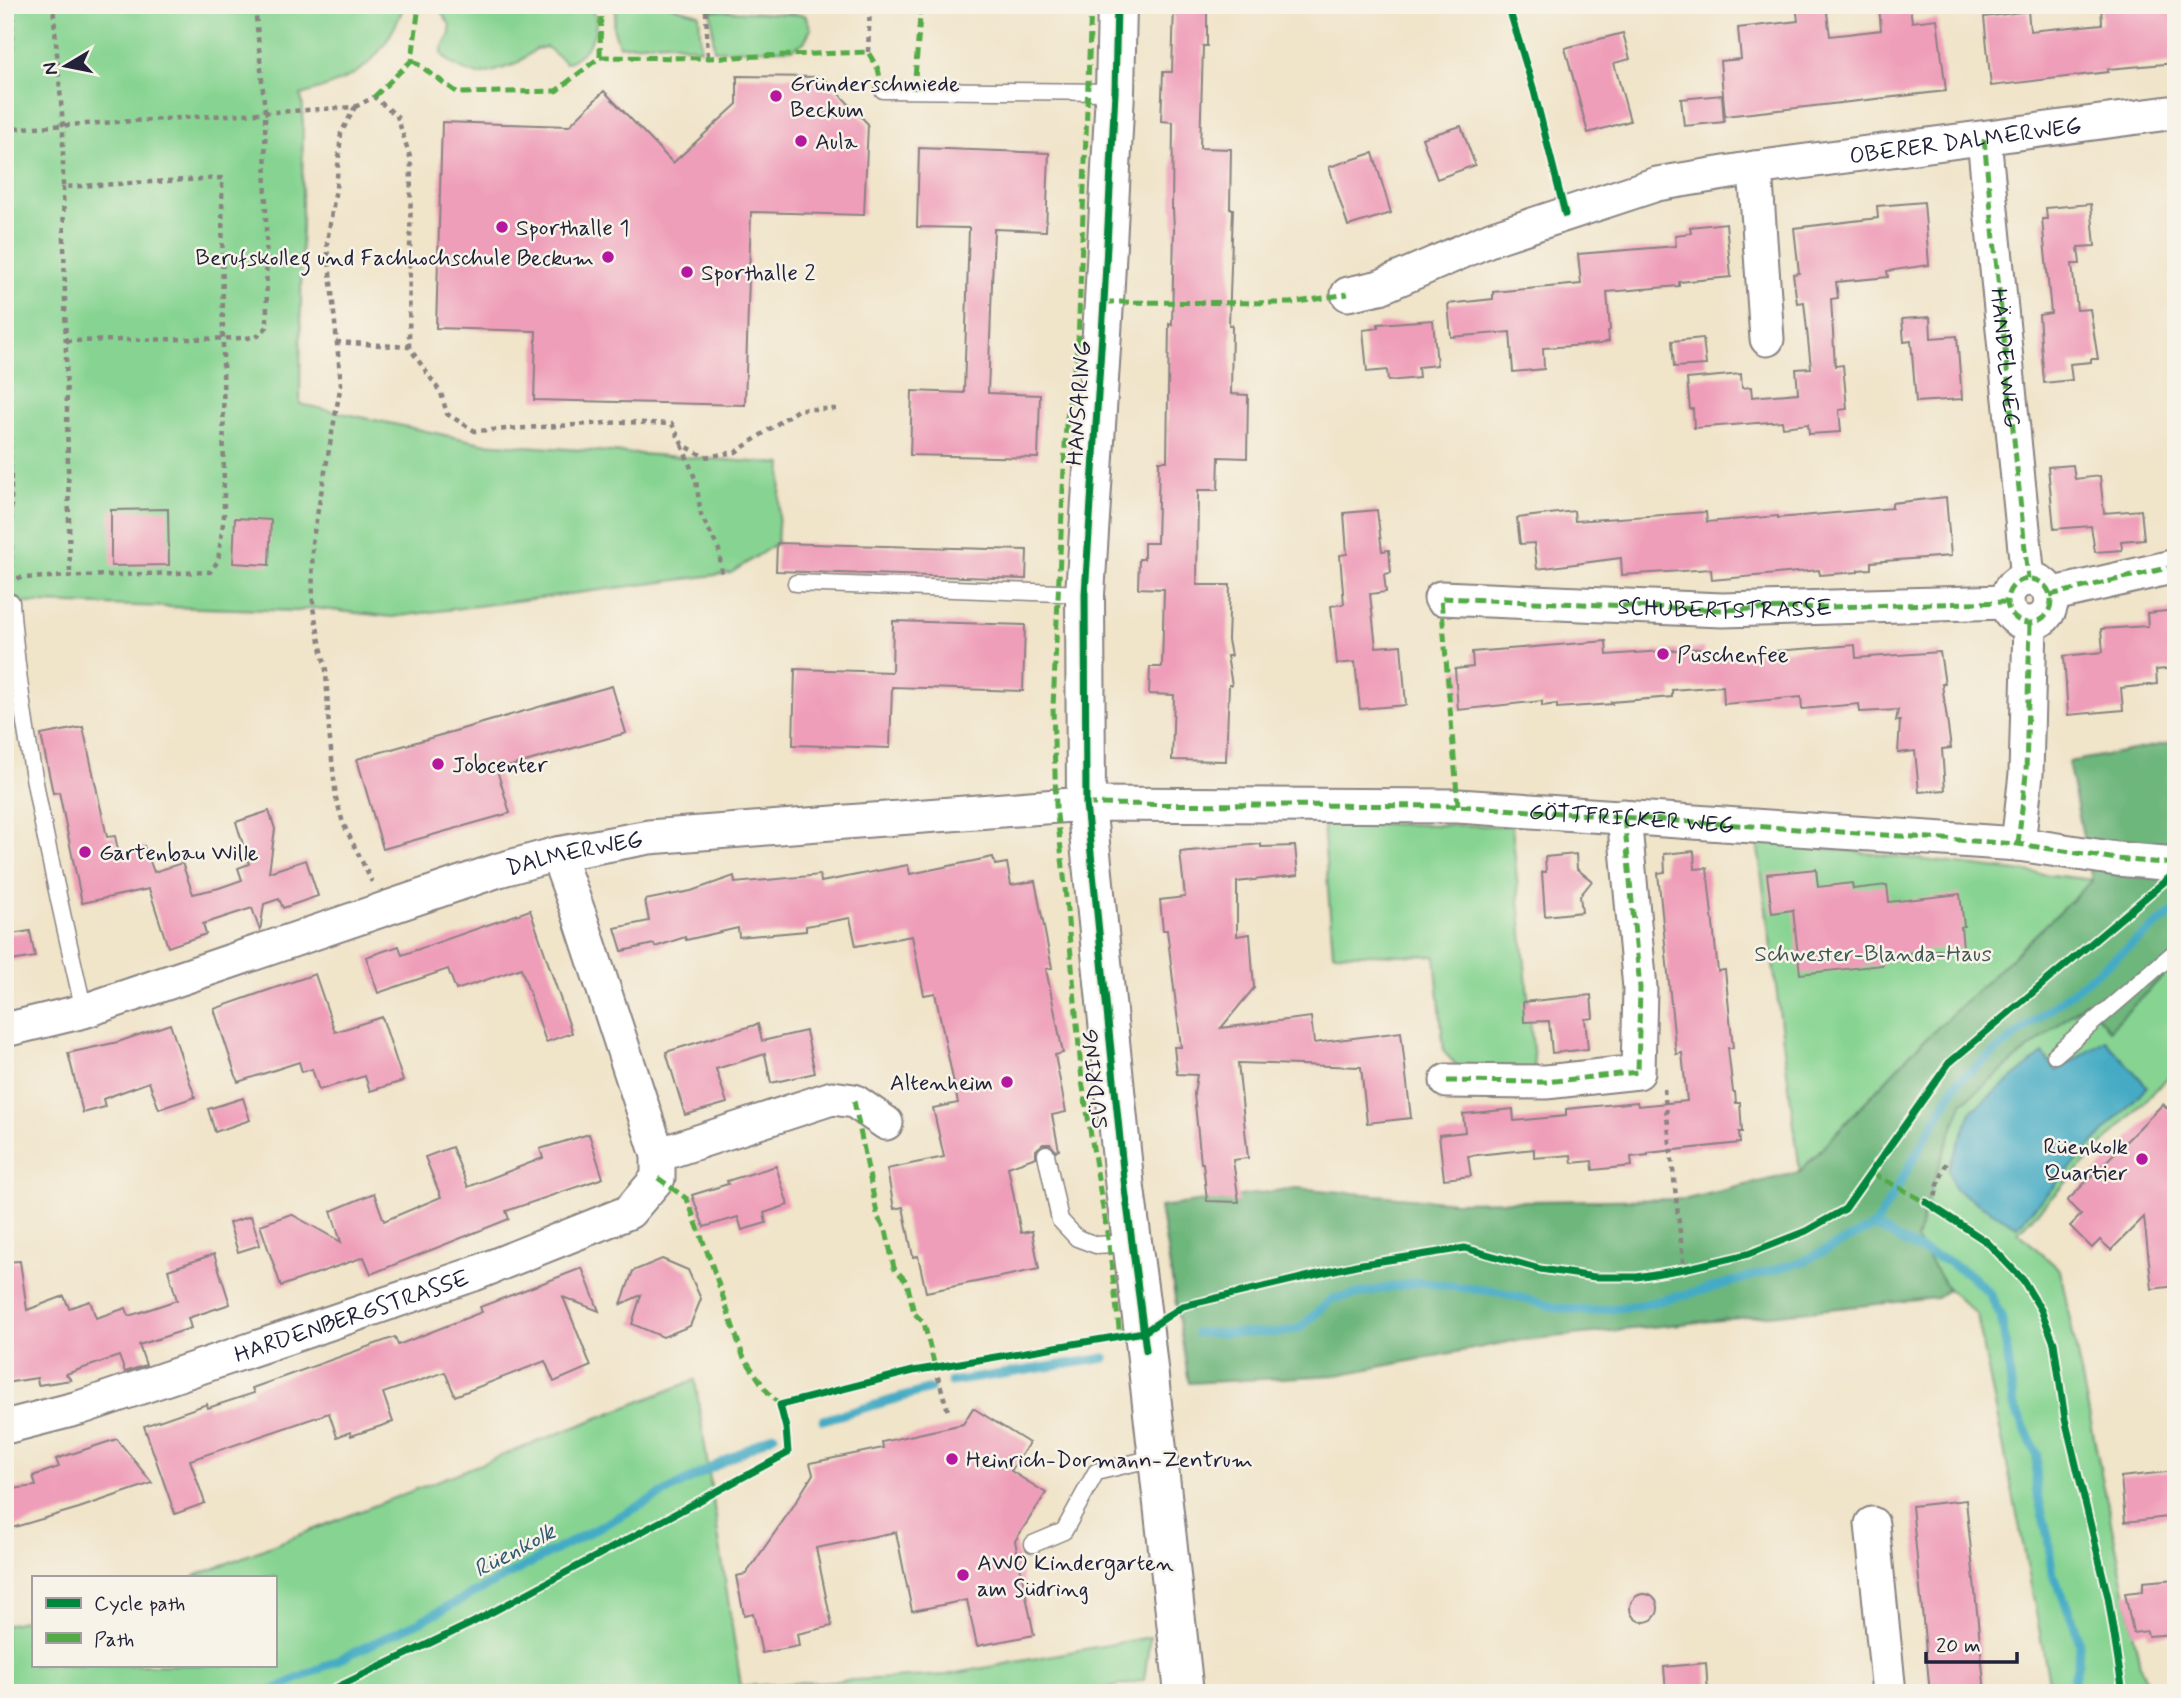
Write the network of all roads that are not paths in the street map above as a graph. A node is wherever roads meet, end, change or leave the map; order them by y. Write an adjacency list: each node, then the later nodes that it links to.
1 (1117, 5): 3 (street, HANSARING)
2 (883, 90): 3 (lane)
3 (1115, 92): 12 (street, HANSARING)
4 (2176, 112): 5 (street, OBERER DALMERWEG)
5 (1984, 139): 6 (street, OBERER DALMERWEG); 11 (street, HÄNDELWEG)
6 (1755, 168): 7 (street, OBERER DALMERWEG); 8 (street)
7 (1348, 294)
8 (1767, 339)
9 (2176, 566): 11 (street, SCHUBERTSTRASSE)
10 (796, 583): 12 (lane)
11 (2028, 592): 13 (street, SCHUBERTSTRASSE); 17 (street)
12 (1085, 594): 15 (street, HANSARING)
13 (1441, 598)
14 (11, 602): 21 (lane)
15 (1086, 804): 16 (street, GÖTTFRICKER WEG); 18 (street, DALMERWEG); 28 (street, SÜDRING)
16 (1624, 816): 17 (street, GÖTTFRICKER WEG); 24 (street)
17 (2018, 844): 19 (street, GÖTTFRICKER WEG)
18 (557, 854): 21 (street, DALMERWEG); 27 (street)
19 (2176, 864)
20 (2176, 951): 23 (lane)
21 (84, 1011): 22 (street, DALMERWEG)
22 (5, 1030)
23 (2055, 1055)
24 (1447, 1081)
25 (886, 1123): 27 (street)
26 (1046, 1154): 28 (lane)
27 (658, 1166): 29 (street, HARDENBERGSTRASSE)
28 (1132, 1243): 30 (street, SÜDRING)
29 (5, 1427)
30 (1158, 1457): 32 (lane); 33 (street, SÜDRING)
31 (1872, 1524): 34 (street)
32 (1033, 1544)
33 (1184, 1693)
34 (1889, 1693)

